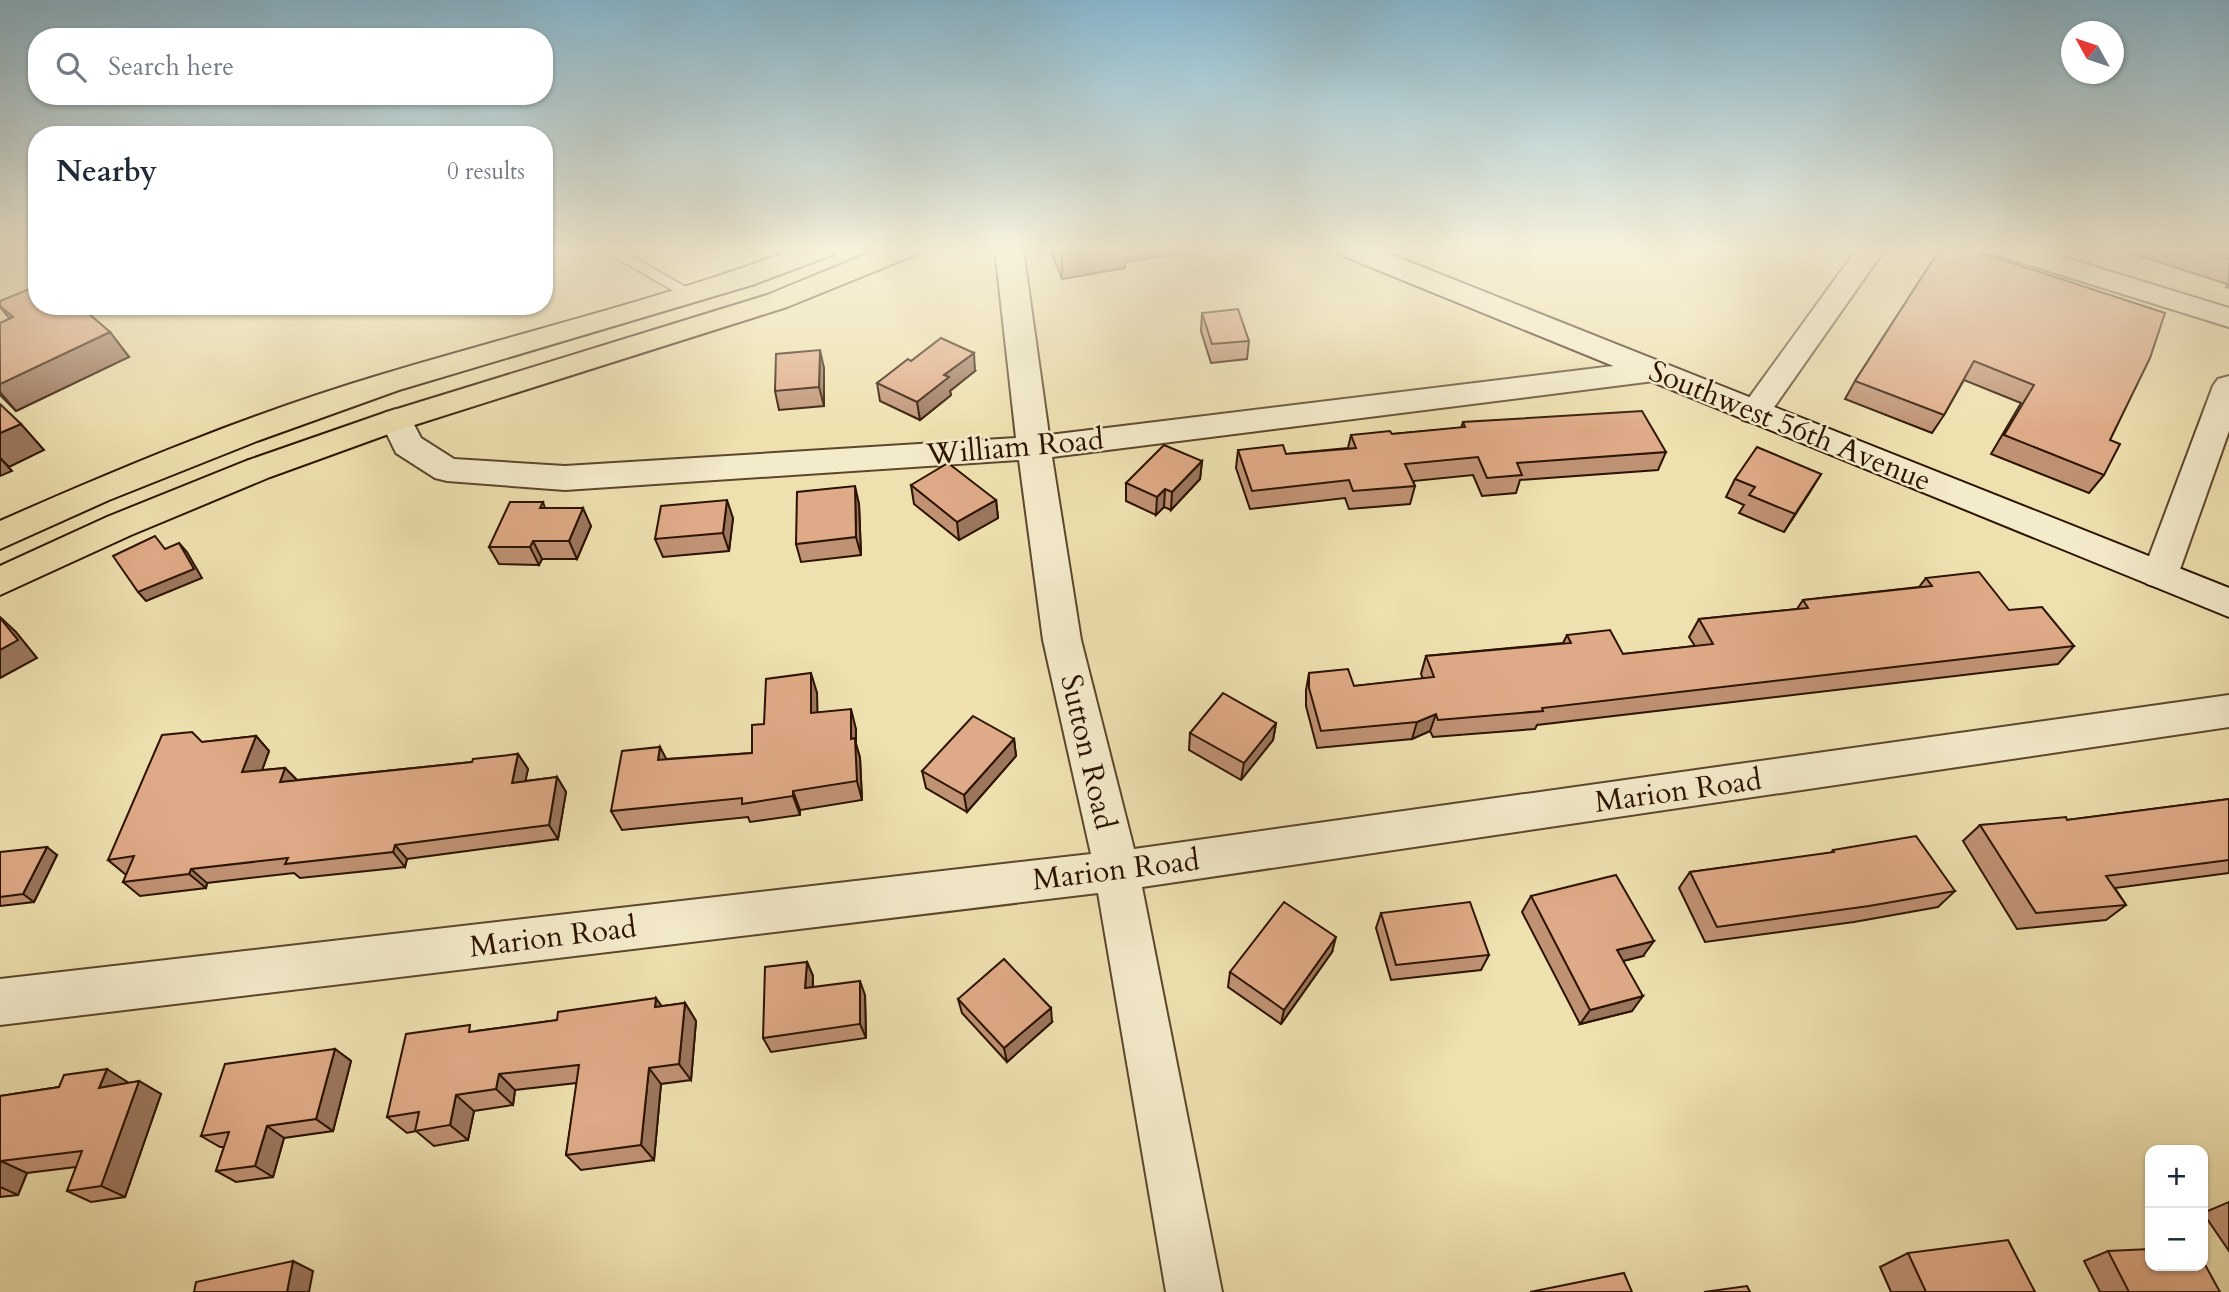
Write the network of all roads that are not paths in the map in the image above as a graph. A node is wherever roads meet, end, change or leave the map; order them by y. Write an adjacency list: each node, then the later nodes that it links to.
1 (640, 309): 8 (main road)
2 (750, 309): 12 (main road)
3 (1017, 309): 13 (street, Sutton Road)
4 (1501, 309): 9 (street, Southwest 56th Avenue)
5 (1828, 309): 11 (street)
6 (2201, 309): 7 (street)
7 (2229, 318)
8 (497, 353): 12 (main road); 14 (main road)
9 (1654, 371): 11 (street, Southwest 56th Avenue); 13 (street, William Road)
10 (2229, 386): 17 (street)
11 (1754, 412): 17 (street, Southwest 56th Avenue)
12 (396, 420): 13 (street, William Road); 18 (main road)
13 (1034, 448): 21 (street, Sutton Road)
14 (165, 465): 15 (main road); 16 (main road)
15 (0, 536)
16 (0, 560)
17 (2160, 575): 19 (street, Southwest 56th Avenue)
18 (0, 582)
19 (2229, 603)
20 (2229, 711): 21 (street, Marion Road)
21 (1117, 871): 22 (street, Marion Road); 23 (street, Sutton Road)
22 (0, 1002)
23 (1194, 1292)

